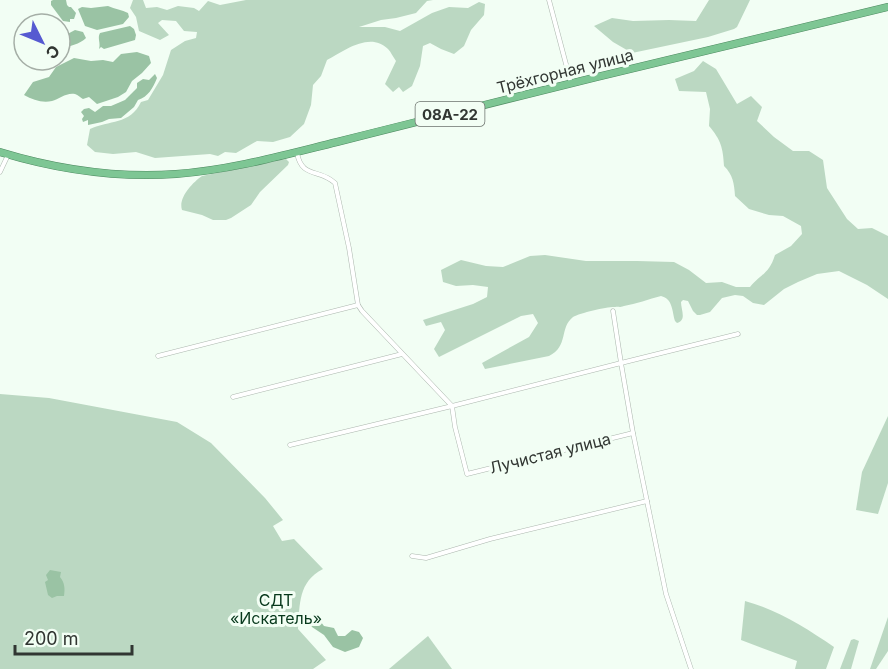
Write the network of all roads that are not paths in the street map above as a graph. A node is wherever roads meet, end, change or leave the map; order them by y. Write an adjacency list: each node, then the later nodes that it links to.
1 (549, 0): 3 (street)
2 (888, 7): 3 (highway, Трёхгорная улица / 08А-22)
3 (571, 83): 5 (highway, Трёхгорная улица / 08А-22)
4 (0, 152): 6 (highway, Трёхгорная улица / 08А-22)
5 (297, 152): 6 (highway, Трёхгорная улица / 08А-22); 8 (street)
6 (9, 154): 7 (street)
7 (0, 172)
8 (358, 305): 11 (street); 12 (street)
9 (613, 311): 13 (street)
10 (738, 334): 13 (street)
11 (403, 354): 14 (street); 15 (street)
12 (158, 356)
13 (621, 363): 15 (street); 16 (street)
14 (233, 397)
15 (452, 406): 16 (street, Лучистая улица); 17 (street)
16 (633, 433): 18 (street)
17 (290, 445)
18 (647, 501): 19 (street); 20 (street)
19 (412, 556)
20 (690, 669)

